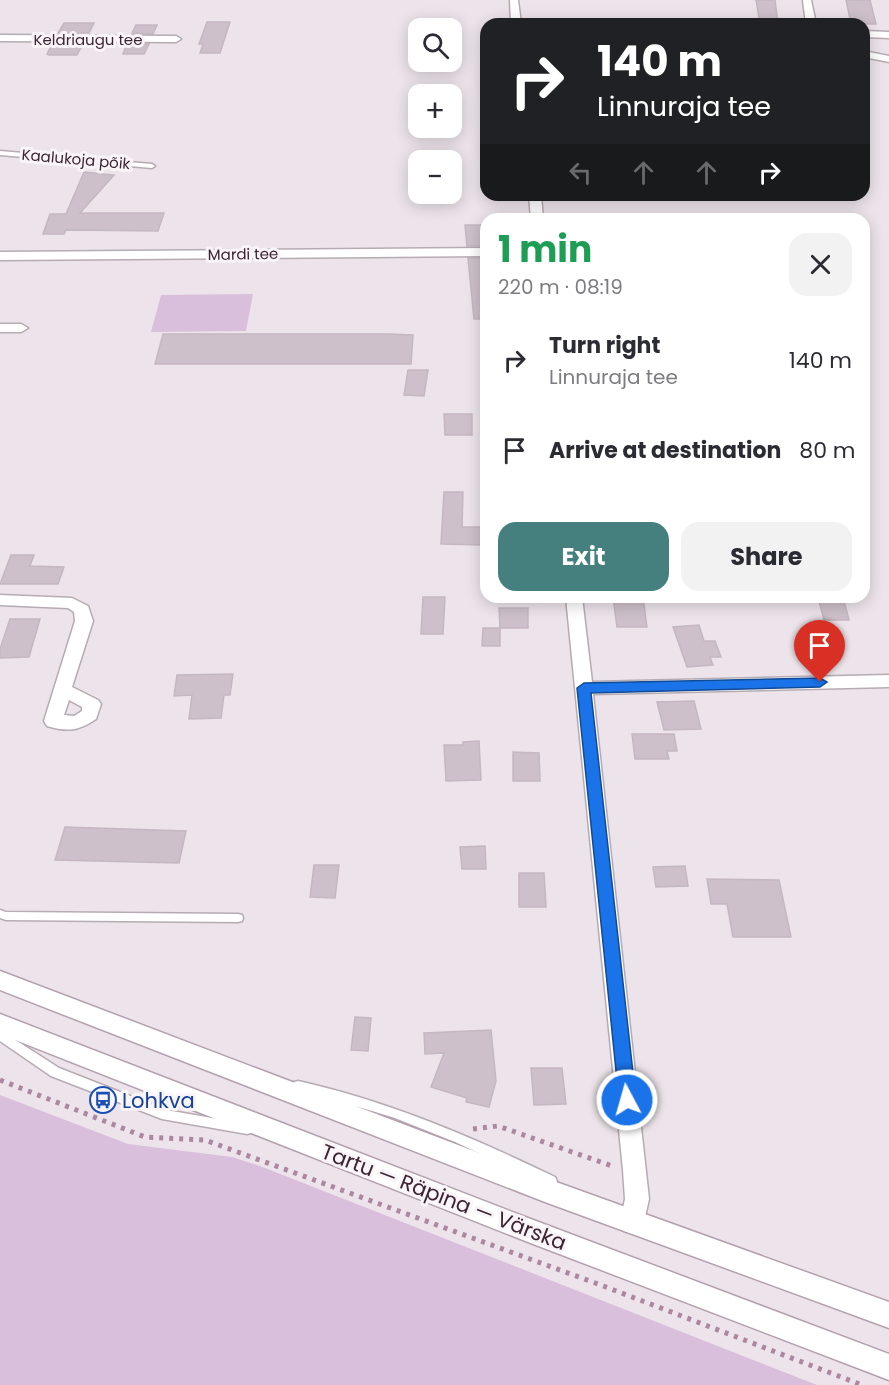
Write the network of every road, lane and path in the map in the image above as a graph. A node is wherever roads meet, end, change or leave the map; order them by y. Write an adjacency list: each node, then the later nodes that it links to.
1 (514, 0): 3 (street)
2 (807, 0): 4 (street)
3 (516, 18)
4 (810, 18)
5 (870, 34): 6 (street)
6 (889, 35)
7 (0, 38): 8 (street, Keldriaugu tee)
8 (176, 39)
9 (870, 55): 10 (street)
10 (889, 58)
11 (0, 153): 12 (lane, Kaalukoja põik)
12 (152, 166)
13 (480, 252): 14 (street, Mardi tee)
14 (0, 256)
15 (0, 328): 16 (street)
16 (21, 328)
17 (0, 600): 21 (street)
18 (575, 603): 20 (street)
19 (889, 681): 20 (street)
20 (584, 688): 30 (street)
21 (63, 690)
22 (0, 914): 23 (lane)
23 (238, 918)
24 (0, 980): 31 (street)
25 (0, 1024): 29 (street, Tartu — Räpina — Värska)
26 (0, 1035): 29 (lane)
27 (0, 1080): 34 (path)
28 (464, 1130): 30 (path)
29 (287, 1136): 33 (street, Tartu — Räpina — Värska)
30 (635, 1174): 31 (street)
31 (633, 1222): 32 (street)
32 (889, 1315)
33 (889, 1367)
34 (861, 1385)

